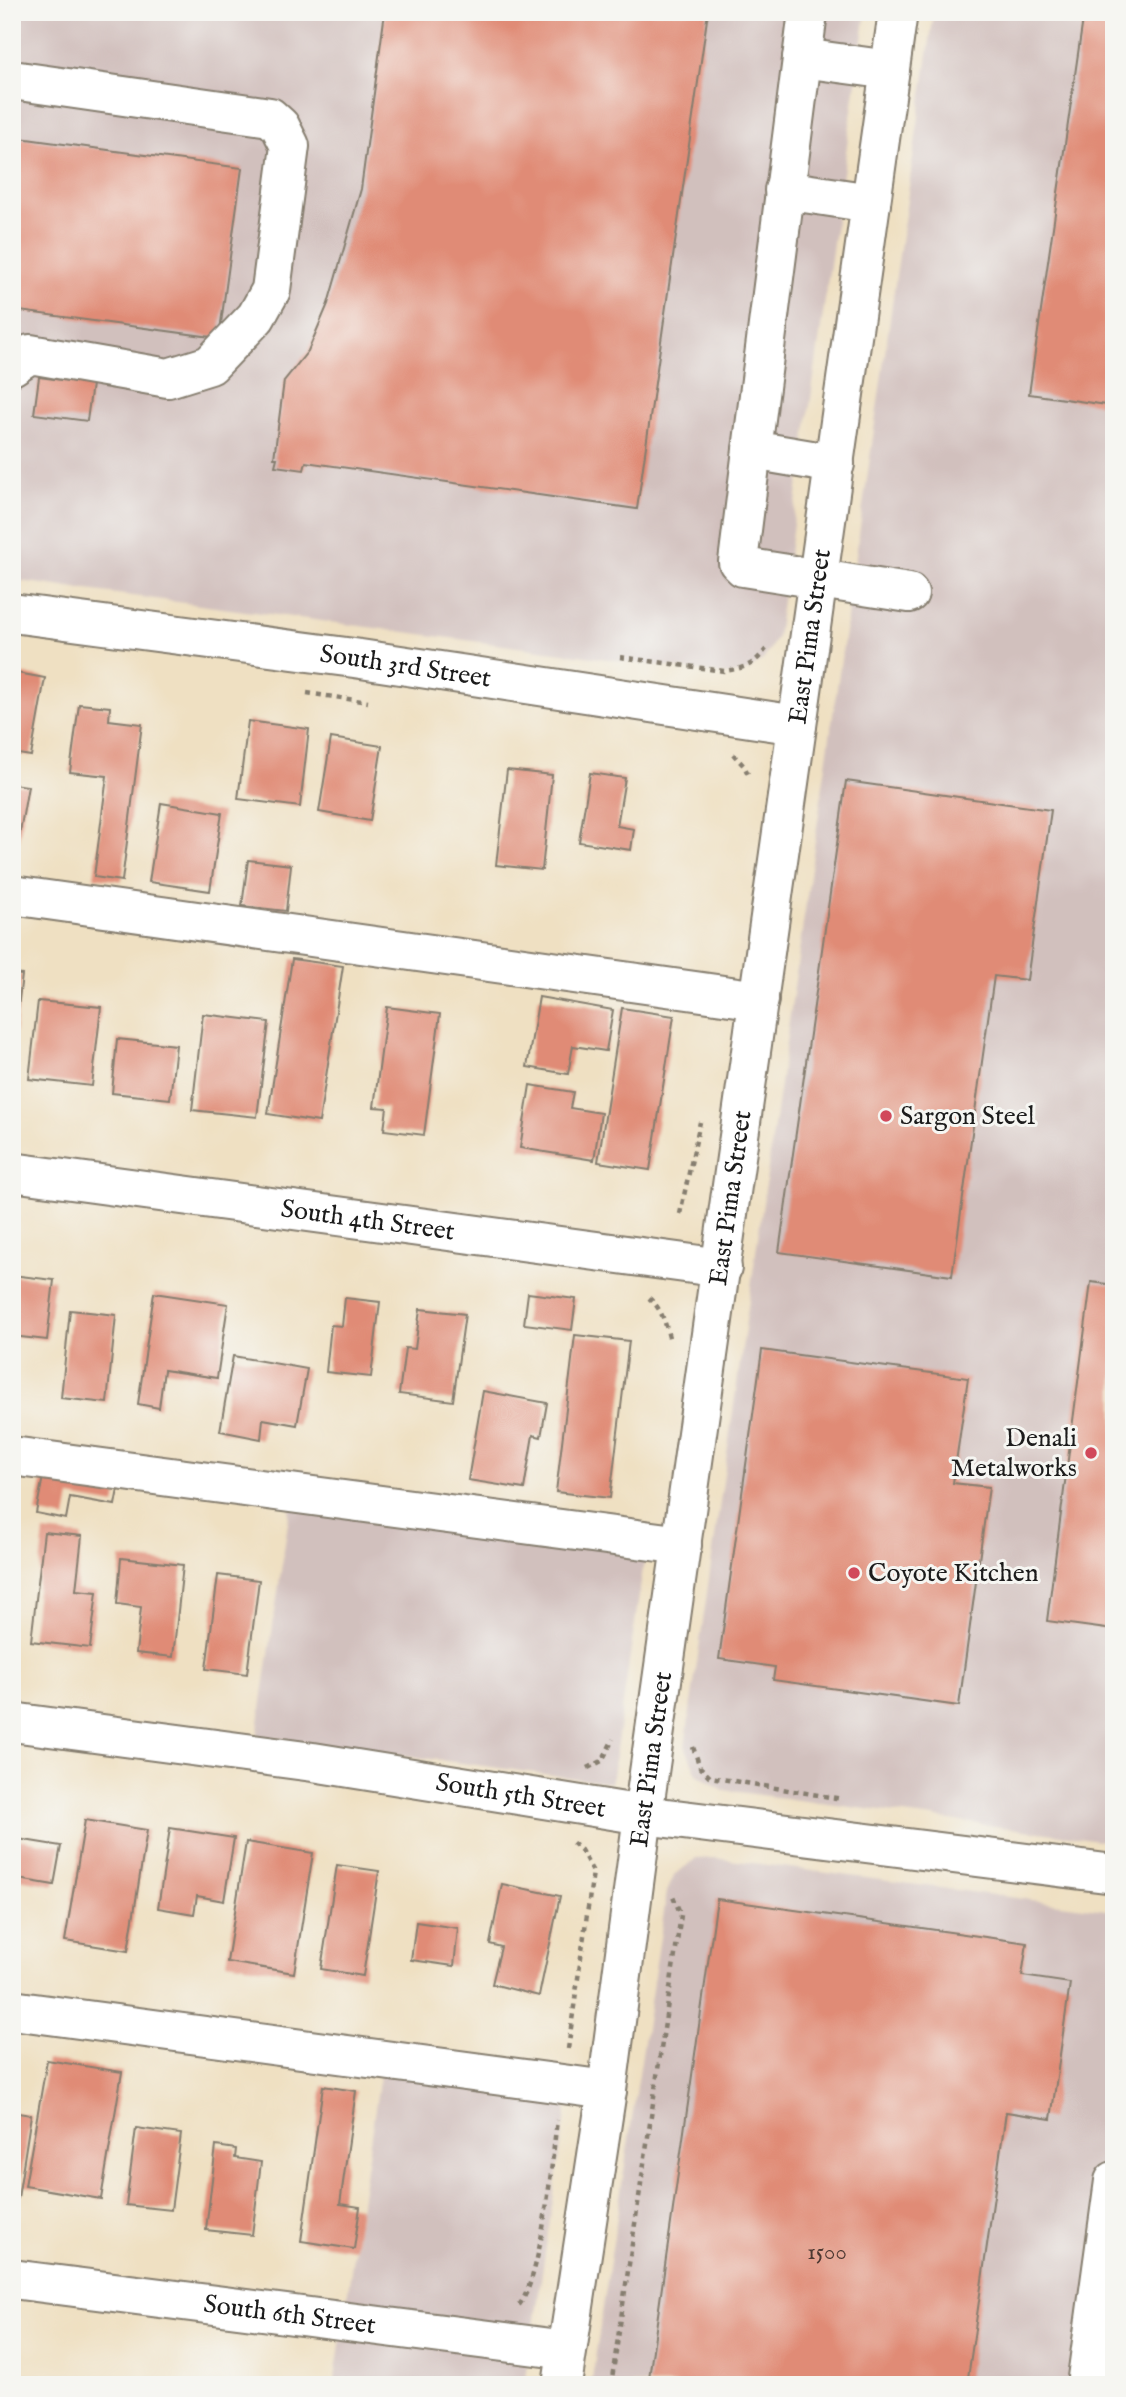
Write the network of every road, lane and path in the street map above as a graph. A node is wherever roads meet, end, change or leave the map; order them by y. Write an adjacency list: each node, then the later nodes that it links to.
1 (808, 12): 3 (street)
2 (898, 12): 4 (street, East Pima Street)
3 (802, 58): 4 (street); 6 (street)
4 (890, 70): 7 (street, East Pima Street)
5 (12, 80): 8 (street)
6 (784, 190): 7 (street); 9 (street)
7 (872, 203): 10 (street, East Pima Street)
8 (12, 366)
9 (752, 450): 10 (street); 11 (street)
10 (835, 464): 11 (street, East Pima Street)
11 (818, 580): 12 (street); 16 (street, East Pima Street)
12 (909, 593)
13 (12, 612): 16 (street, South 3rd Street)
14 (304, 693): 15 (path)
15 (373, 702)
16 (797, 725): 20 (street, East Pima Street)
17 (730, 752): 18 (path)
18 (750, 790)
19 (12, 895): 20 (street)
20 (759, 1000): 24 (street, East Pima Street)
21 (702, 1113): 23 (path)
22 (12, 1172): 24 (street, South 4th Street)
23 (680, 1214)
24 (722, 1268): 30 (street, East Pima Street)
25 (645, 1294): 27 (path)
26 (666, 1303): 27 (path)
27 (660, 1311): 28 (path)
28 (669, 1351)
29 (12, 1456): 30 (street)
30 (681, 1545): 38 (street, East Pima Street)
31 (12, 1722): 38 (street, South 5th Street)
32 (616, 1732): 36 (path)
33 (691, 1740): 34 (path)
34 (697, 1761): 35 (path); 37 (path)
35 (691, 1764)
36 (578, 1773)
37 (851, 1800)
38 (643, 1815): 39 (street, South 5th Street); 42 (street, East Pima Street)
39 (1114, 1874)
40 (673, 1896): 46 (path)
41 (12, 2011): 42 (street)
42 (607, 2090): 45 (street, East Pima Street)
43 (1114, 2181): 47 (street)
44 (12, 2279): 45 (street, South 6th Street)
45 (564, 2367)
46 (611, 2385)
47 (1086, 2385)

